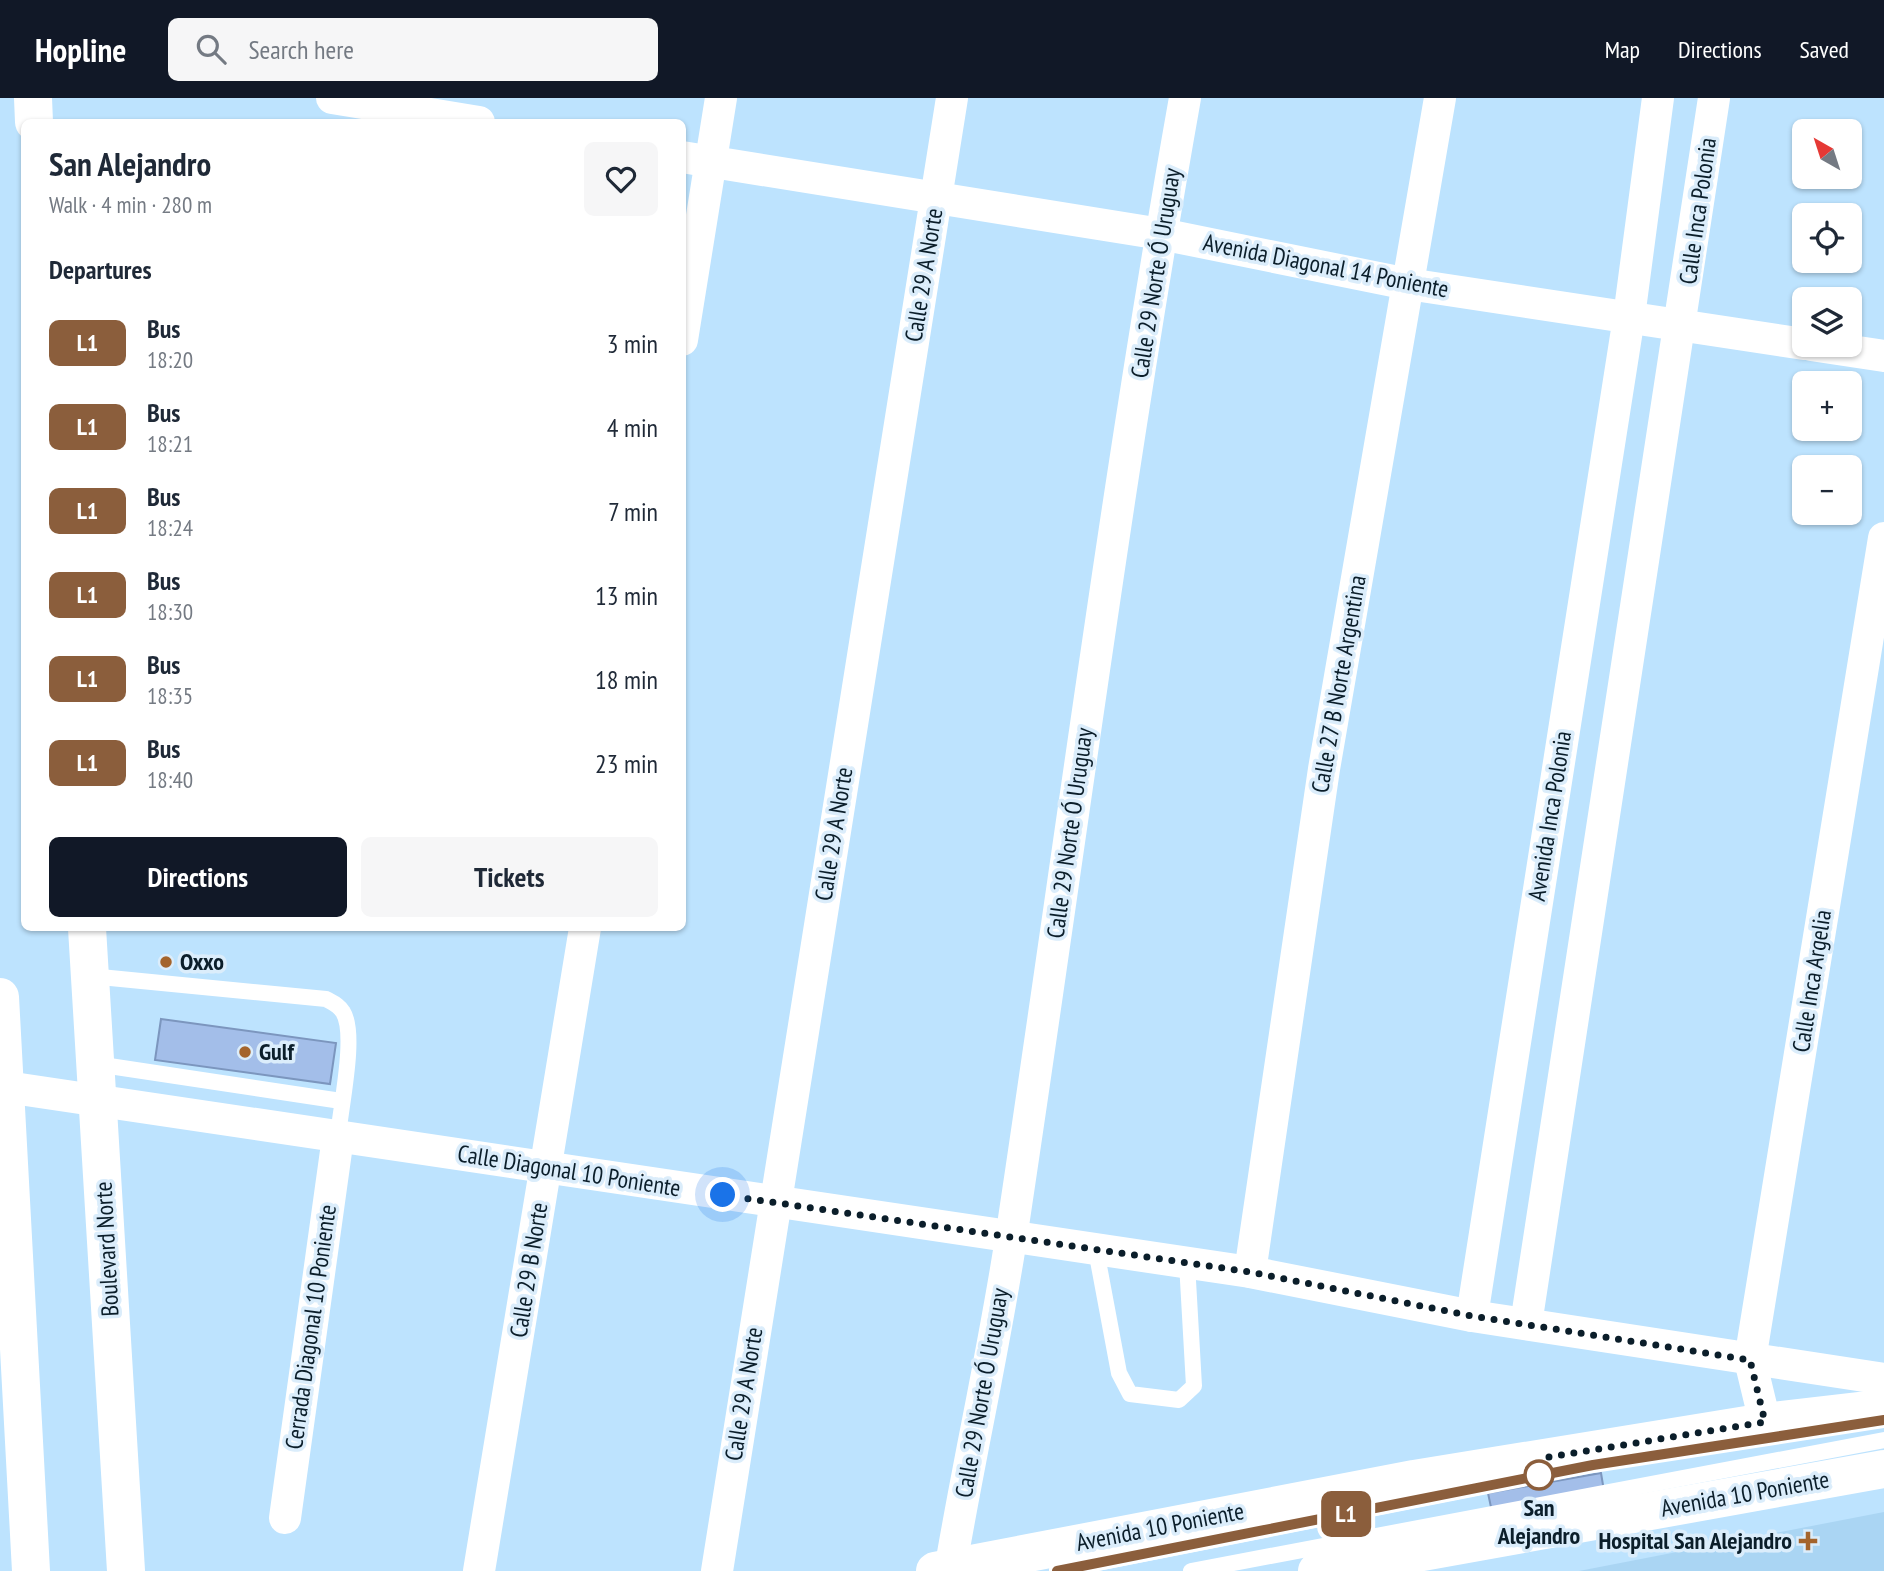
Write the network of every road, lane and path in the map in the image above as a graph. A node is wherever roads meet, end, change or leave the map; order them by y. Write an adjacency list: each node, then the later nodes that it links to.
1 (33, 98): 9 (street)
2 (332, 98): 10 (street)
3 (721, 98): 11 (street)
4 (951, 98): 12 (street, Calle 29 A Norte)
5 (1185, 98): 13 (street, Calle 29 Norte Ó Uruguay)
6 (1440, 98): 14 (street, Calle 27 B Norte Argentina)
7 (1658, 98): 16 (street)
8 (1714, 98): 17 (street, Calle Inca Polonia)
9 (34, 119)
10 (461, 119)
11 (697, 159): 12 (street, Avenida Diagonal 14 Poniente); 15 (street)
12 (937, 199): 13 (street, Avenida Diagonal 14 Poniente); 32 (street, Calle 29 A Norte)
13 (1161, 234): 14 (street, Avenida Diagonal 14 Poniente); 33 (street, Calle 29 Norte Ó Uruguay)
14 (1408, 284): 16 (street, Avenida Diagonal 14 Poniente); 36 (street, Calle 27 B Norte Argentina)
15 (686, 292)
16 (1629, 317): 17 (street, Avenida Diagonal 14 Poniente); 37 (street, Avenida Inca Polonia)
17 (1681, 325): 18 (street, Avenida Diagonal 14 Poniente); 38 (street)
18 (1792, 342)
19 (1862, 353): 20 (street)
20 (1884, 356)
21 (1884, 538): 39 (street, Calle Inca Argelia)
22 (87, 931): 24 (street, Boulevard Norte)
23 (584, 931): 31 (street, Calle 29 B Norte)
24 (90, 976): 26 (street, Boulevard Norte); 29 (lane)
25 (0, 997): 27 (street)
26 (96, 1064): 28 (street, Boulevard Norte); 29 (lane)
27 (3, 1086): 28 (street, Calle Diagonal 10 Poniente); 50 (street)
28 (98, 1101): 30 (street, Calle Diagonal 10 Poniente); 51 (street, Boulevard Norte)
29 (341, 1101): 30 (lane)
30 (338, 1137): 31 (street, Calle Diagonal 10 Poniente); 48 (street, Cerrada Diagonal 10 Poniente)
31 (545, 1168): 32 (street, Calle Diagonal 10 Poniente); 52 (street, Calle 29 B Norte)
32 (774, 1202): 33 (street, Calle Diagonal 10 Poniente); 53 (street, Calle 29 A Norte)
33 (1011, 1237): 34 (street, Calle Diagonal 10 Poniente); 49 (street, Calle 29 Norte Ó Uruguay)
34 (1096, 1250): 35 (street, Calle Diagonal 10 Poniente); 35 (lane)
35 (1187, 1263): 36 (street, Calle Diagonal 10 Poniente)
36 (1250, 1272): 37 (street, Calle Diagonal 10 Poniente)
37 (1472, 1316): 38 (street, Calle Diagonal 10 Poniente)
38 (1526, 1324): 39 (street, Calle Diagonal 10 Poniente)
39 (1750, 1360): 40 (street, Calle Diagonal 10 Poniente); 43 (street, Calle Inca Argelia)
40 (1884, 1379)
41 (1884, 1408): 43 (street, Avenida 10 Poniente)
42 (1884, 1420): 46 (lane)
43 (1765, 1422): 49 (street, Avenida 10 Poniente)
44 (1884, 1440): 55 (lane)
45 (1884, 1469): 56 (street, Avenida 10 Poniente)
46 (1539, 1476)
47 (1499, 1483): 54 (lane)
48 (285, 1518)
49 (945, 1570)
50 (31, 1571)
51 (126, 1571)
52 (479, 1571)
53 (716, 1571)
54 (1057, 1571)
55 (1191, 1571)
56 (1317, 1571)

